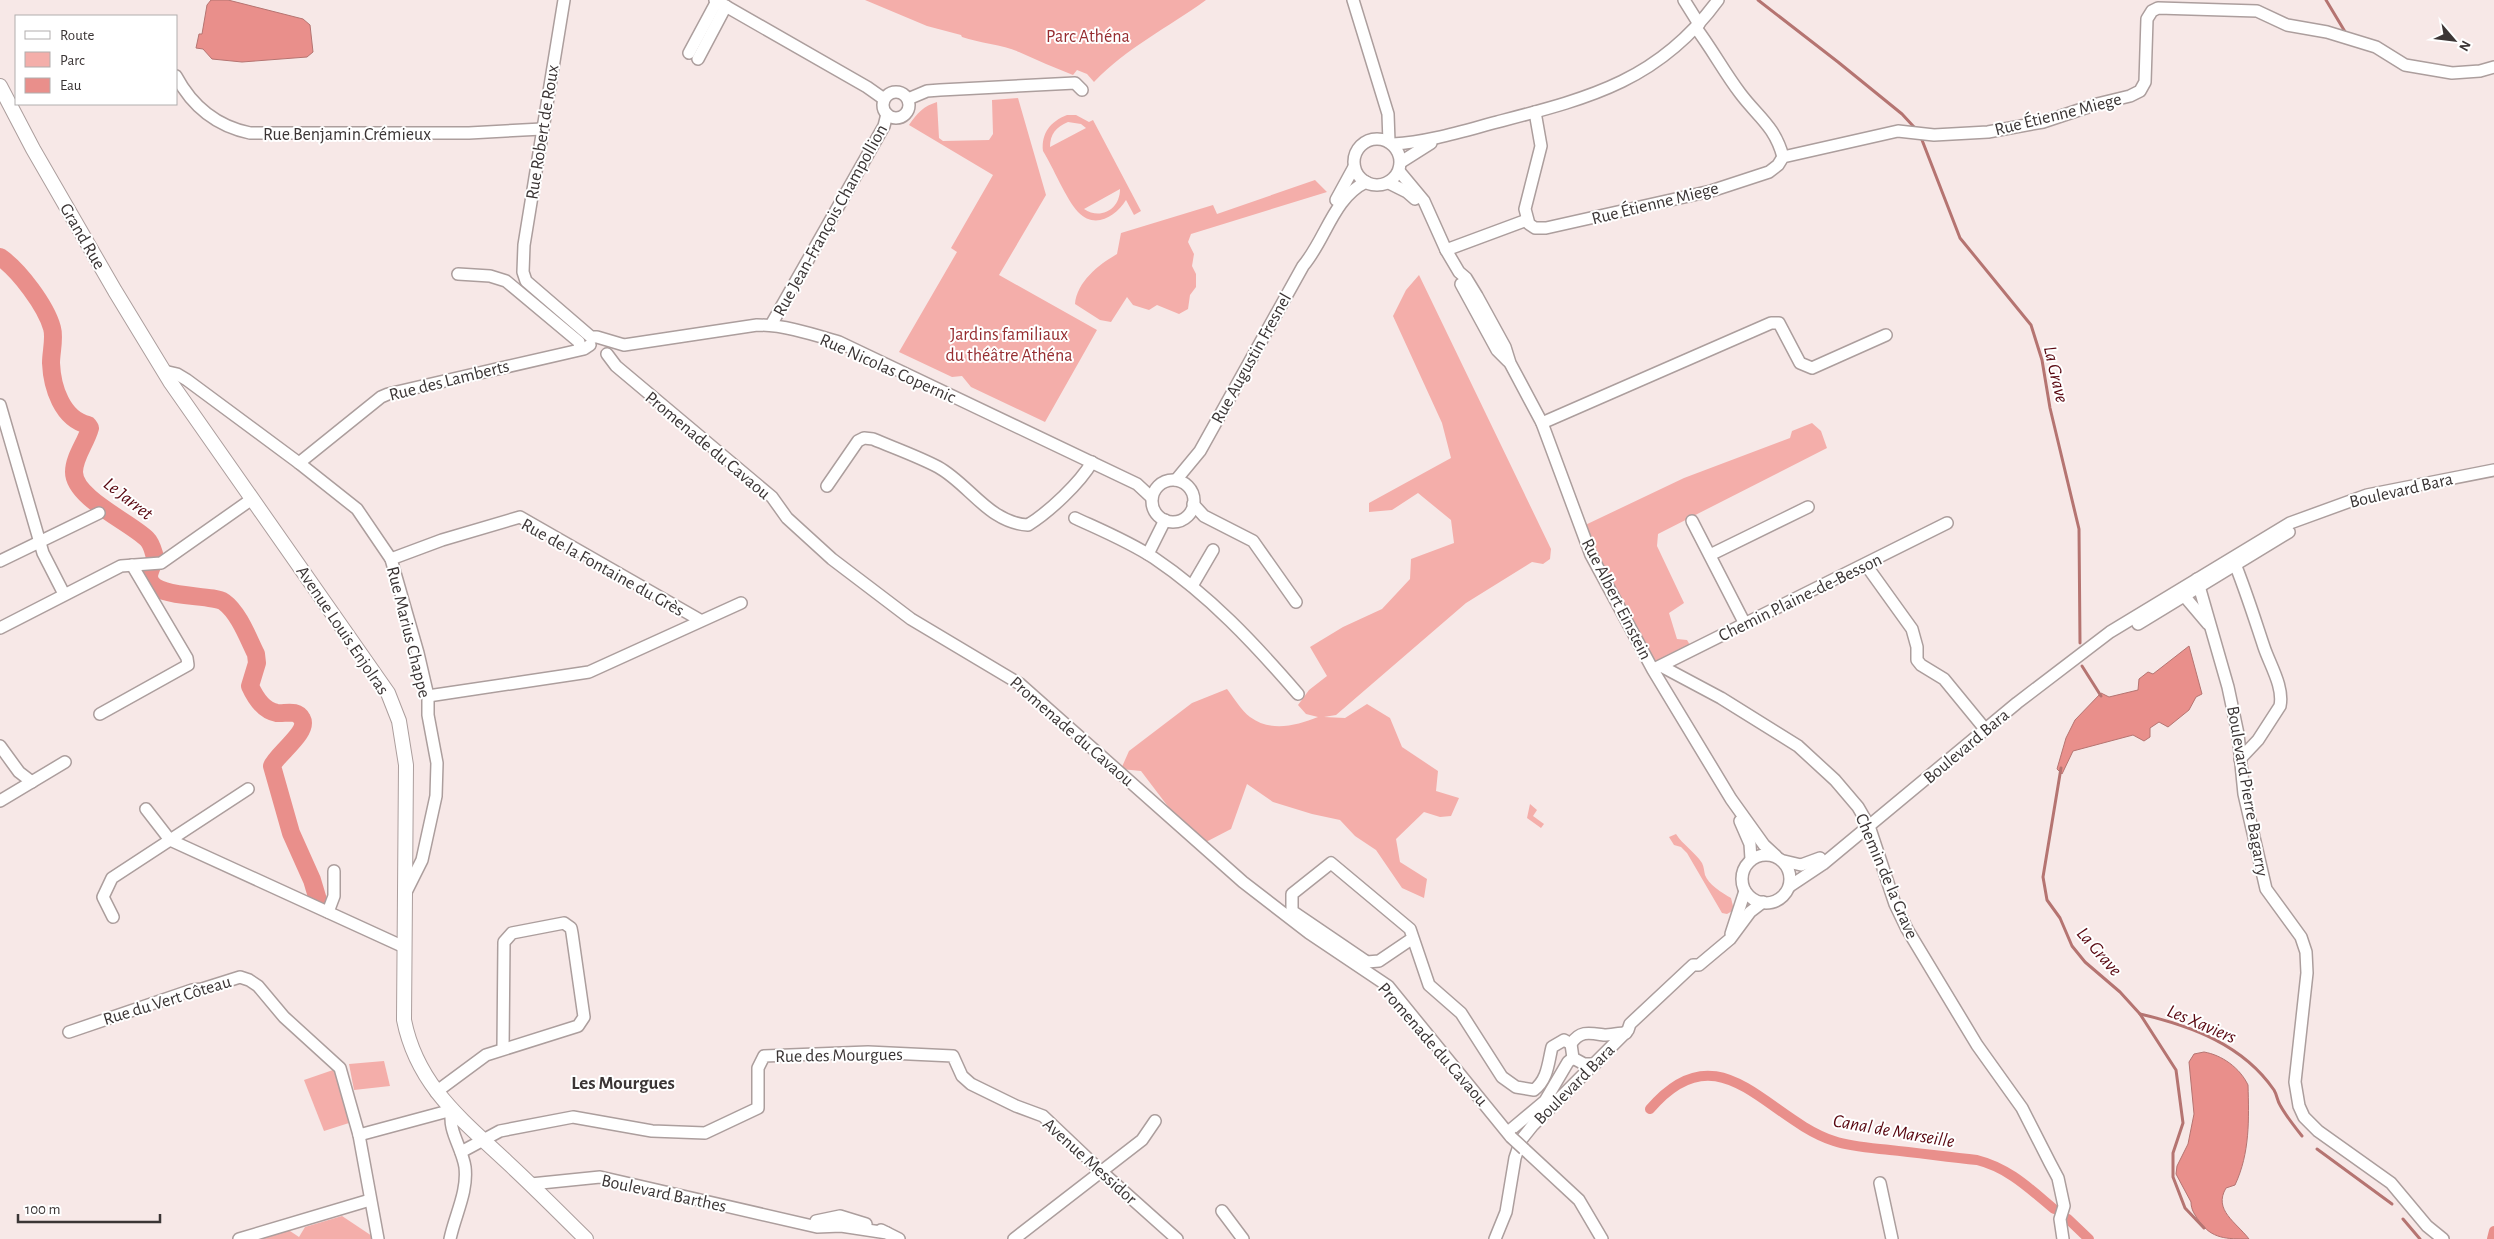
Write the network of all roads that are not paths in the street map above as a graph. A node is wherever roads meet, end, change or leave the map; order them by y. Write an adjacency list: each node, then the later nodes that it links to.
1 (564, 0): 17 (street, Rue Robert de Roux)
2 (1353, 0): 14 (street)
3 (1684, 0): 6 (street)
4 (1718, 0): 6 (street)
5 (719, 2): 7 (street); 12 (street)
6 (1697, 26): 15 (street); 21 (street)
7 (694, 56)
8 (2494, 66): 21 (street, Rue Étienne Miege)
9 (178, 79): 17 (street, Rue Benjamin Crémieux)
10 (0, 86): 36 (main road, Grand Rue)
11 (1082, 90): 13 (street)
12 (884, 99): 13 (street); 16 (street)
13 (908, 99): 16 (street)
14 (1383, 100): 19 (street); 20 (street)
15 (1535, 112): 18 (street); 26 (street)
16 (887, 114): 31 (street, Rue Jean-François Champollion)
17 (542, 129): 33 (street, Rue Robert de Roux)
18 (1449, 134): 20 (street); 22 (street)
19 (1375, 138): 20 (street); 23 (street)
20 (1391, 143): 22 (street)
21 (1783, 157): 26 (street, Rue Étienne Miege)
22 (1400, 166): 25 (street); 27 (street, Rue Albert Einstein)
23 (1354, 167): 24 (street); 29 (street, Rue Augustin Fresnel)
24 (1366, 182): 25 (street); 29 (street, Rue Augustin Fresnel)
25 (1389, 182): 27 (street, Rue Albert Einstein)
26 (1527, 220): 28 (street)
27 (1439, 235): 28 (street, Rue Albert Einstein)
28 (1446, 250): 39 (street, Rue Albert Einstein)
29 (1303, 266): 40 (street, Rue Augustin Fresnel)
30 (458, 274): 33 (street)
31 (772, 325): 34 (street, Rue Nicolas Copernic); 41 (street, Rue Nicolas Copernic)
32 (1886, 335): 39 (street)
33 (587, 344): 34 (street); 35 (street); 42 (street, Rue des Lamberts)
34 (624, 345): 35 (street)
35 (607, 354): 119 (street, Promenade du Cavaou)
36 (170, 381): 37 (street); 37 (street); 49 (main road, Avenue Louis Enjolras)
37 (195, 388): 42 (street)
38 (0, 405): 60 (street)
39 (1542, 423): 79 (street, Rue Albert Einstein)
40 (1200, 451): 44 (street, Rue Augustin Fresnel); 48 (street, Rue Augustin Fresnel)
41 (1092, 462): 45 (street, Rue Nicolas Copernic); 47 (street)
42 (300, 463): 64 (street, Rue Marius Chappe)
43 (2494, 470): 66 (street, Boulevard Bara)
44 (1176, 480): 46 (street); 48 (street)
45 (1137, 484): 46 (street, Rue Nicolas Copernic); 50 (street, Rue Nicolas Copernic)
46 (1158, 485): 50 (street)
47 (827, 486)
48 (1188, 486): 51 (street)
49 (252, 498): 67 (street); 100 (main road, Avenue Louis Enjolras)
50 (1152, 498): 57 (street)
51 (1193, 504): 54 (street); 55 (street)
52 (1808, 507): 63 (street)
53 (99, 513): 60 (street)
54 (1188, 515): 55 (street); 57 (street)
55 (1204, 516): 73 (street)
56 (1075, 518): 62 (street)
57 (1165, 520): 62 (street)
58 (1692, 521): 63 (street)
59 (1947, 523): 68 (street, Chemin Plaine-de-Besson)
60 (40, 541): 65 (street); 71 (street)
61 (1213, 550): 70 (street)
62 (1148, 554): 70 (street)
63 (1710, 554): 76 (street)
64 (391, 559): 75 (street, Rue de la Fontaine du Grès); 81 (street, Rue Marius Chappe)
65 (0, 561)
66 (2235, 561): 69 (street, Boulevard Bara); 85 (street)
67 (132, 565): 71 (street); 82 (street)
68 (1866, 565): 76 (street, Chemin Plaine-de-Besson); 83 (street)
69 (2198, 584): 72 (street, Boulevard Bara); 77 (street, Boulevard Pierre Bagarry)
70 (1192, 586): 80 (street)
71 (64, 594): 78 (street)
72 (2182, 594): 77 (street, Boulevard Pierre Bagarry); 83 (street, Boulevard Bara)
73 (1296, 602)
74 (741, 603): 75 (street)
75 (700, 620): 81 (street)
76 (1745, 624): 79 (street, Chemin Plaine-de-Besson)
77 (2211, 627): 85 (street, Boulevard Pierre Bagarry)
78 (0, 628)
79 (1657, 668): 89 (street, Rue Albert Einstein); 92 (street, Chemin de la Grave)
80 (1298, 694)
81 (428, 696): 100 (street, Rue Marius Chappe)
82 (100, 714)
83 (1985, 730): 92 (street, Boulevard Bara)
84 (0, 746): 87 (street)
85 (2240, 759): 138 (street, Boulevard Pierre Bagarry)
86 (65, 762): 87 (street)
87 (32, 782): 90 (street)
88 (248, 789): 93 (street)
89 (1731, 799): 95 (street, Rue Albert Einstein); 96 (street, Rue Albert Einstein)
90 (0, 801)
91 (146, 809): 93 (street)
92 (1869, 826): 94 (street, Boulevard Bara); 137 (street, Chemin de la Grave)
93 (170, 840): 102 (street); 103 (street)
94 (1844, 846): 95 (street, Boulevard Bara); 98 (street, Boulevard Bara)
95 (1780, 859): 96 (street); 98 (street)
96 (1751, 860): 99 (street)
97 (334, 872): 102 (street)
98 (1790, 886): 101 (street)
99 (1746, 891): 101 (street); 105 (street)
100 (405, 894): 106 (main road, Avenue Louis Enjolras)
101 (1763, 902): 105 (street, Boulevard Bara)
102 (328, 912): 106 (street)
103 (113, 917)
104 (1413, 938): 104 (street); 109 (street)
105 (1730, 939): 107 (street, Boulevard Bara)
106 (404, 947): 114 (main road, Avenue Louis Enjolras)
107 (1627, 1031): 109 (street); 113 (street, Boulevard Bara)
108 (69, 1032): 117 (street, Rue du Vert Côteau)
109 (1571, 1044): 112 (street)
110 (503, 1049): 110 (street); 114 (street)
111 (953, 1056): 118 (street, Rue des Mourgues); 121 (street, Avenue Messidor)
112 (1573, 1058): 113 (street); 119 (street)
113 (1594, 1064): 119 (street, Boulevard Bara)
114 (436, 1092): 115 (main road, Avenue Louis Enjolras)
115 (452, 1110): 117 (street); 118 (main road, Avenue Louis Enjolras); 120 (street)
116 (1155, 1121): 121 (street)
117 (359, 1135): 124 (street, Rue du Vert Côteau)
118 (482, 1139): 120 (street); 123 (main road, Avenue Louis Enjolras)
119 (1516, 1139): 126 (street); 135 (street, Promenade du Cavaou)
120 (461, 1152): 129 (street)
121 (1102, 1172): 132 (street); 133 (street, Avenue Messidor)
122 (1880, 1183): 136 (street)
123 (530, 1184): 130 (main road, Avenue Louis Enjolras); 131 (street, Boulevard Barthes)
124 (370, 1200): 127 (street); 128 (street, Rue du Vert Côteau)
125 (1222, 1211): 134 (street)
126 (1501, 1236)
127 (239, 1239)
128 (378, 1239)
129 (450, 1239)
130 (586, 1239)
131 (899, 1239)
132 (1014, 1239)
133 (1177, 1239)
134 (1243, 1239)
135 (1602, 1239)
136 (1892, 1239)
137 (2063, 1239)
138 (2443, 1239)

